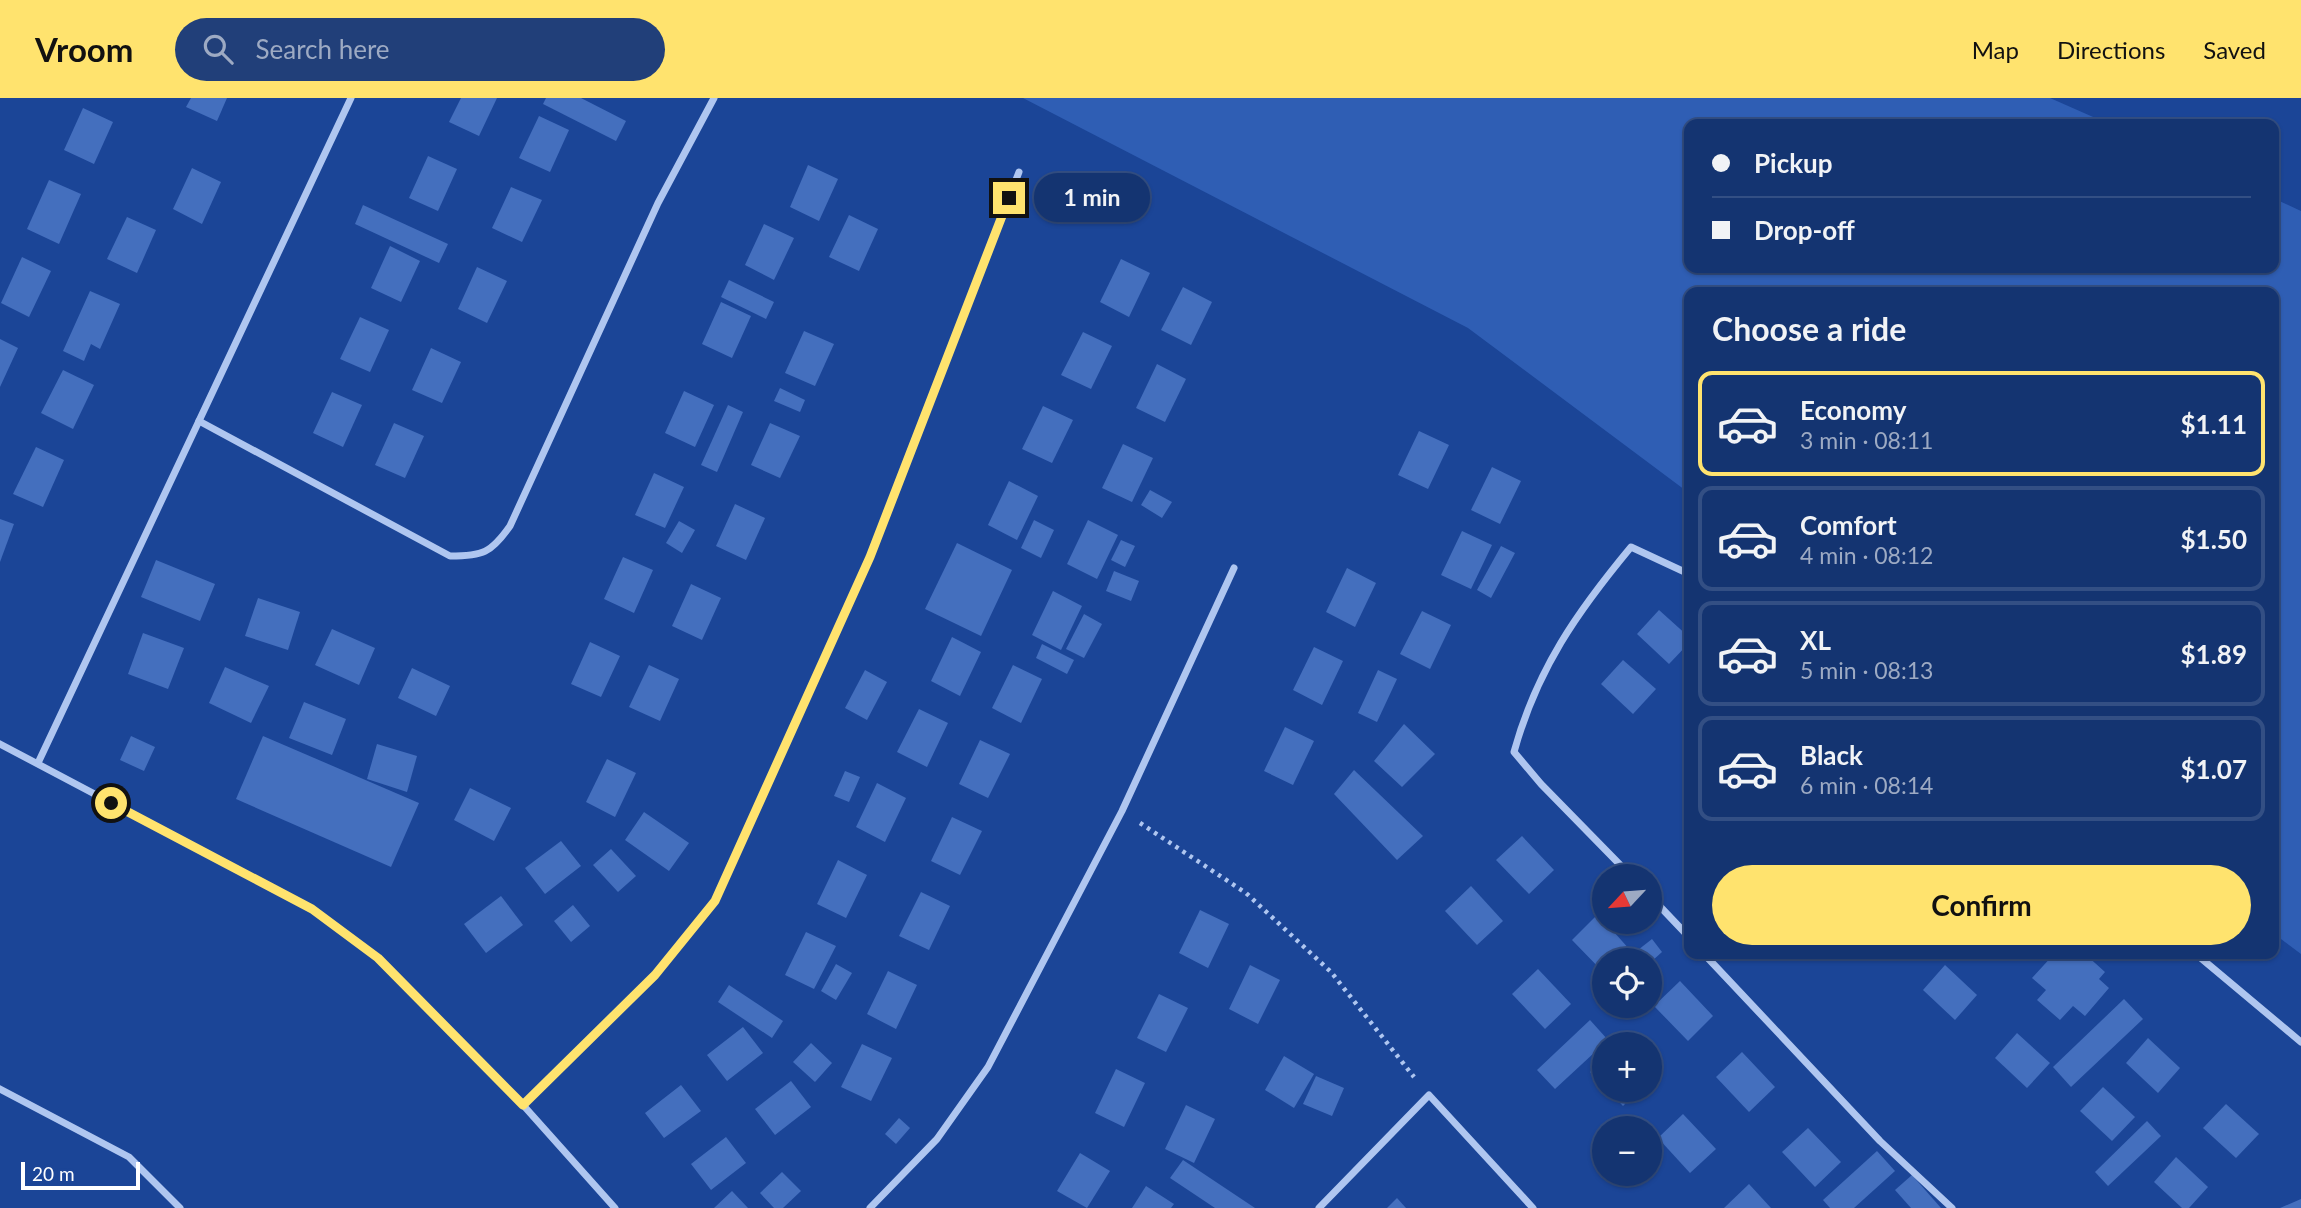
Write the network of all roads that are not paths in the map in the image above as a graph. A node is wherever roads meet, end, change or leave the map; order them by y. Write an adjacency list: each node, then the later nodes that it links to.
1 (351, 98): 4 (street)
2 (714, 98): 4 (street)
3 (1019, 172): 16 (street)
4 (199, 421): 8 (street)
5 (1234, 568): 19 (street)
6 (1684, 572): 9 (street)
7 (0, 744): 8 (street)
8 (38, 763): 16 (street)
9 (1619, 864)
10 (1662, 909): 11 (street)
11 (1684, 932)
12 (1709, 959): 22 (street)
13 (2202, 959): 14 (street)
14 (2301, 1042)
15 (0, 1089): 17 (street)
16 (523, 1105): 18 (street)
17 (180, 1208)
18 (615, 1208)
19 (870, 1208)
20 (1319, 1208): 21 (street)
21 (1534, 1208)
22 (1952, 1208)

